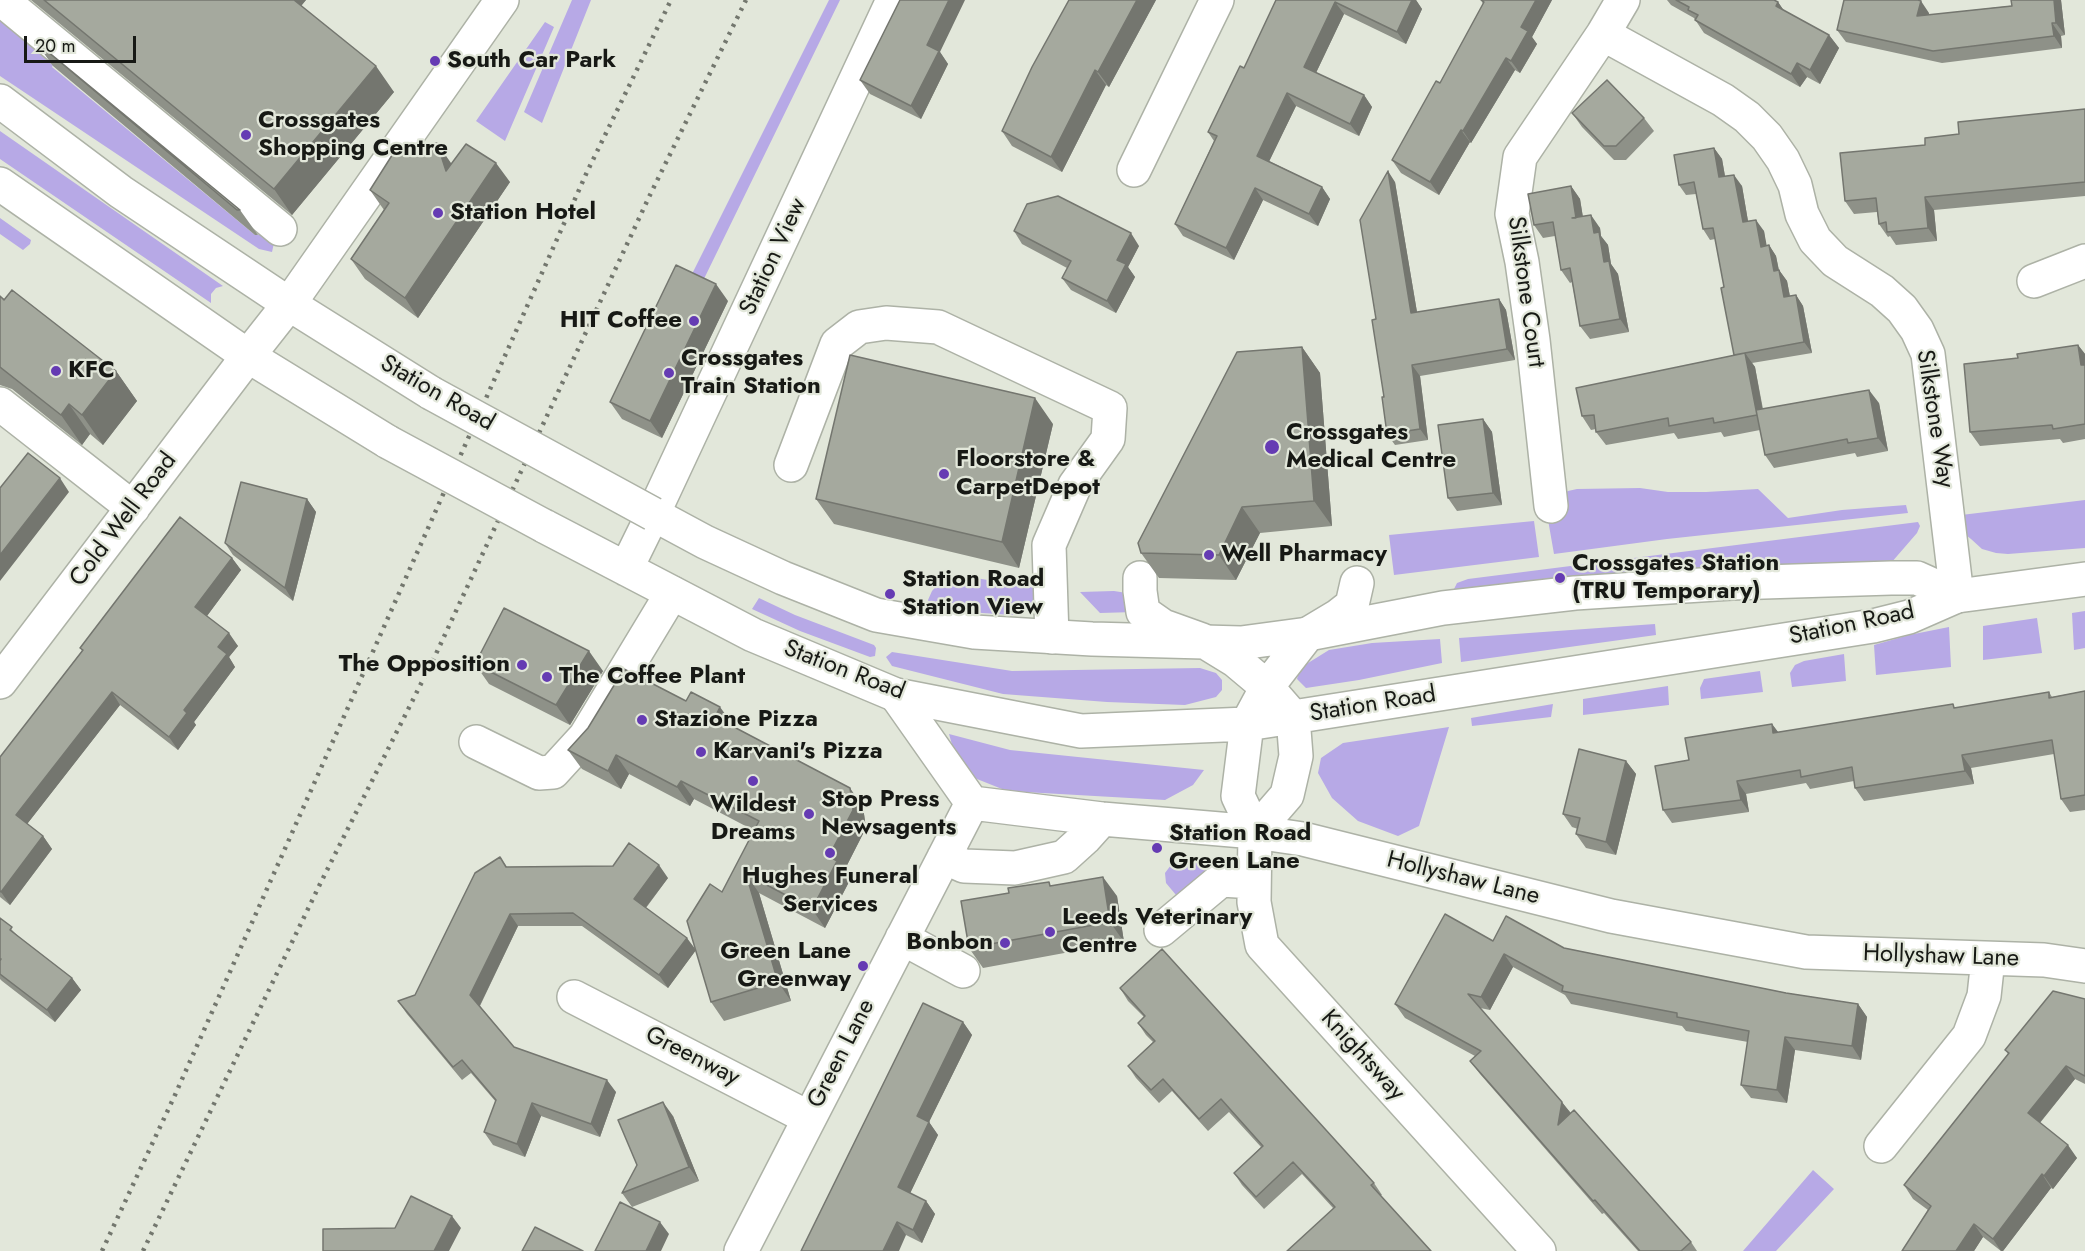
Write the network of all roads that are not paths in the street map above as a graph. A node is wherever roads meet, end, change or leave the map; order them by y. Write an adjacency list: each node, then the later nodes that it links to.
1 (2, 0): 10 (street)
2 (502, 0): 13 (street, Cold Well Road)
3 (893, 0): 19 (street, Station View)
4 (1218, 0): 8 (street)
5 (1623, 0): 6 (street, Silkstone Court)
6 (1603, 34): 17 (street, Silkstone Court); 25 (street, Silkstone Way)
7 (0, 101): 13 (street, Station Road)
8 (1134, 170)
9 (0, 184): 14 (street, Station Road)
10 (280, 229)
11 (2085, 261): 12 (street)
12 (2034, 281)
13 (290, 304): 14 (street, Cold Well Road); 19 (street, Station Road, bridge)
14 (248, 356): 18 (street, Cold Well Road); 20 (street, Station Road, bridge)
15 (0, 404): 18 (street)
16 (791, 465): 27 (street)
17 (1551, 506)
18 (133, 508): 29 (street, Cold Well Road)
19 (653, 514): 20 (street, Station View); 27 (street, Station Road)
20 (626, 569): 24 (street, Station Road)
21 (1140, 578): 28 (street)
22 (2085, 579): 25 (street)
23 (1357, 583): 26 (street)
24 (672, 593): 31 (street, Station Road); 34 (street)
25 (1957, 596): 26 (street, Station Road); 32 (street, Station Road)
26 (1308, 634): 28 (street, Station Road); 30 (street)
27 (1052, 637): 28 (street, Station Road)
28 (1205, 642): 30 (street)
29 (0, 682)
30 (1267, 687): 32 (street); 33 (street)
31 (896, 695): 33 (street, Station Road); 35 (street)
32 (1293, 717): 33 (street, Station Road); 37 (street)
33 (1247, 724): 37 (street)
34 (476, 742)
35 (972, 803): 36 (street, Hollyshaw Lane); 38 (street, Green Lane)
36 (1102, 819): 37 (street, Hollyshaw Lane); 38 (street)
37 (1255, 832): 39 (street, Knightsway); 42 (street, Hollyshaw Lane)
38 (944, 857): 41 (street, Green Lane)
39 (1254, 882): 40 (street); 49 (street, Knightsway)
40 (1161, 930)
41 (902, 939): 44 (street); 46 (street, Green Lane)
42 (1988, 959): 43 (street, Hollyshaw Lane); 47 (street)
43 (2085, 966)
44 (963, 971)
45 (574, 997): 46 (street, Greenway)
46 (809, 1118): 48 (street, Green Lane)
47 (1881, 1146)
48 (741, 1251)
49 (1539, 1251)

